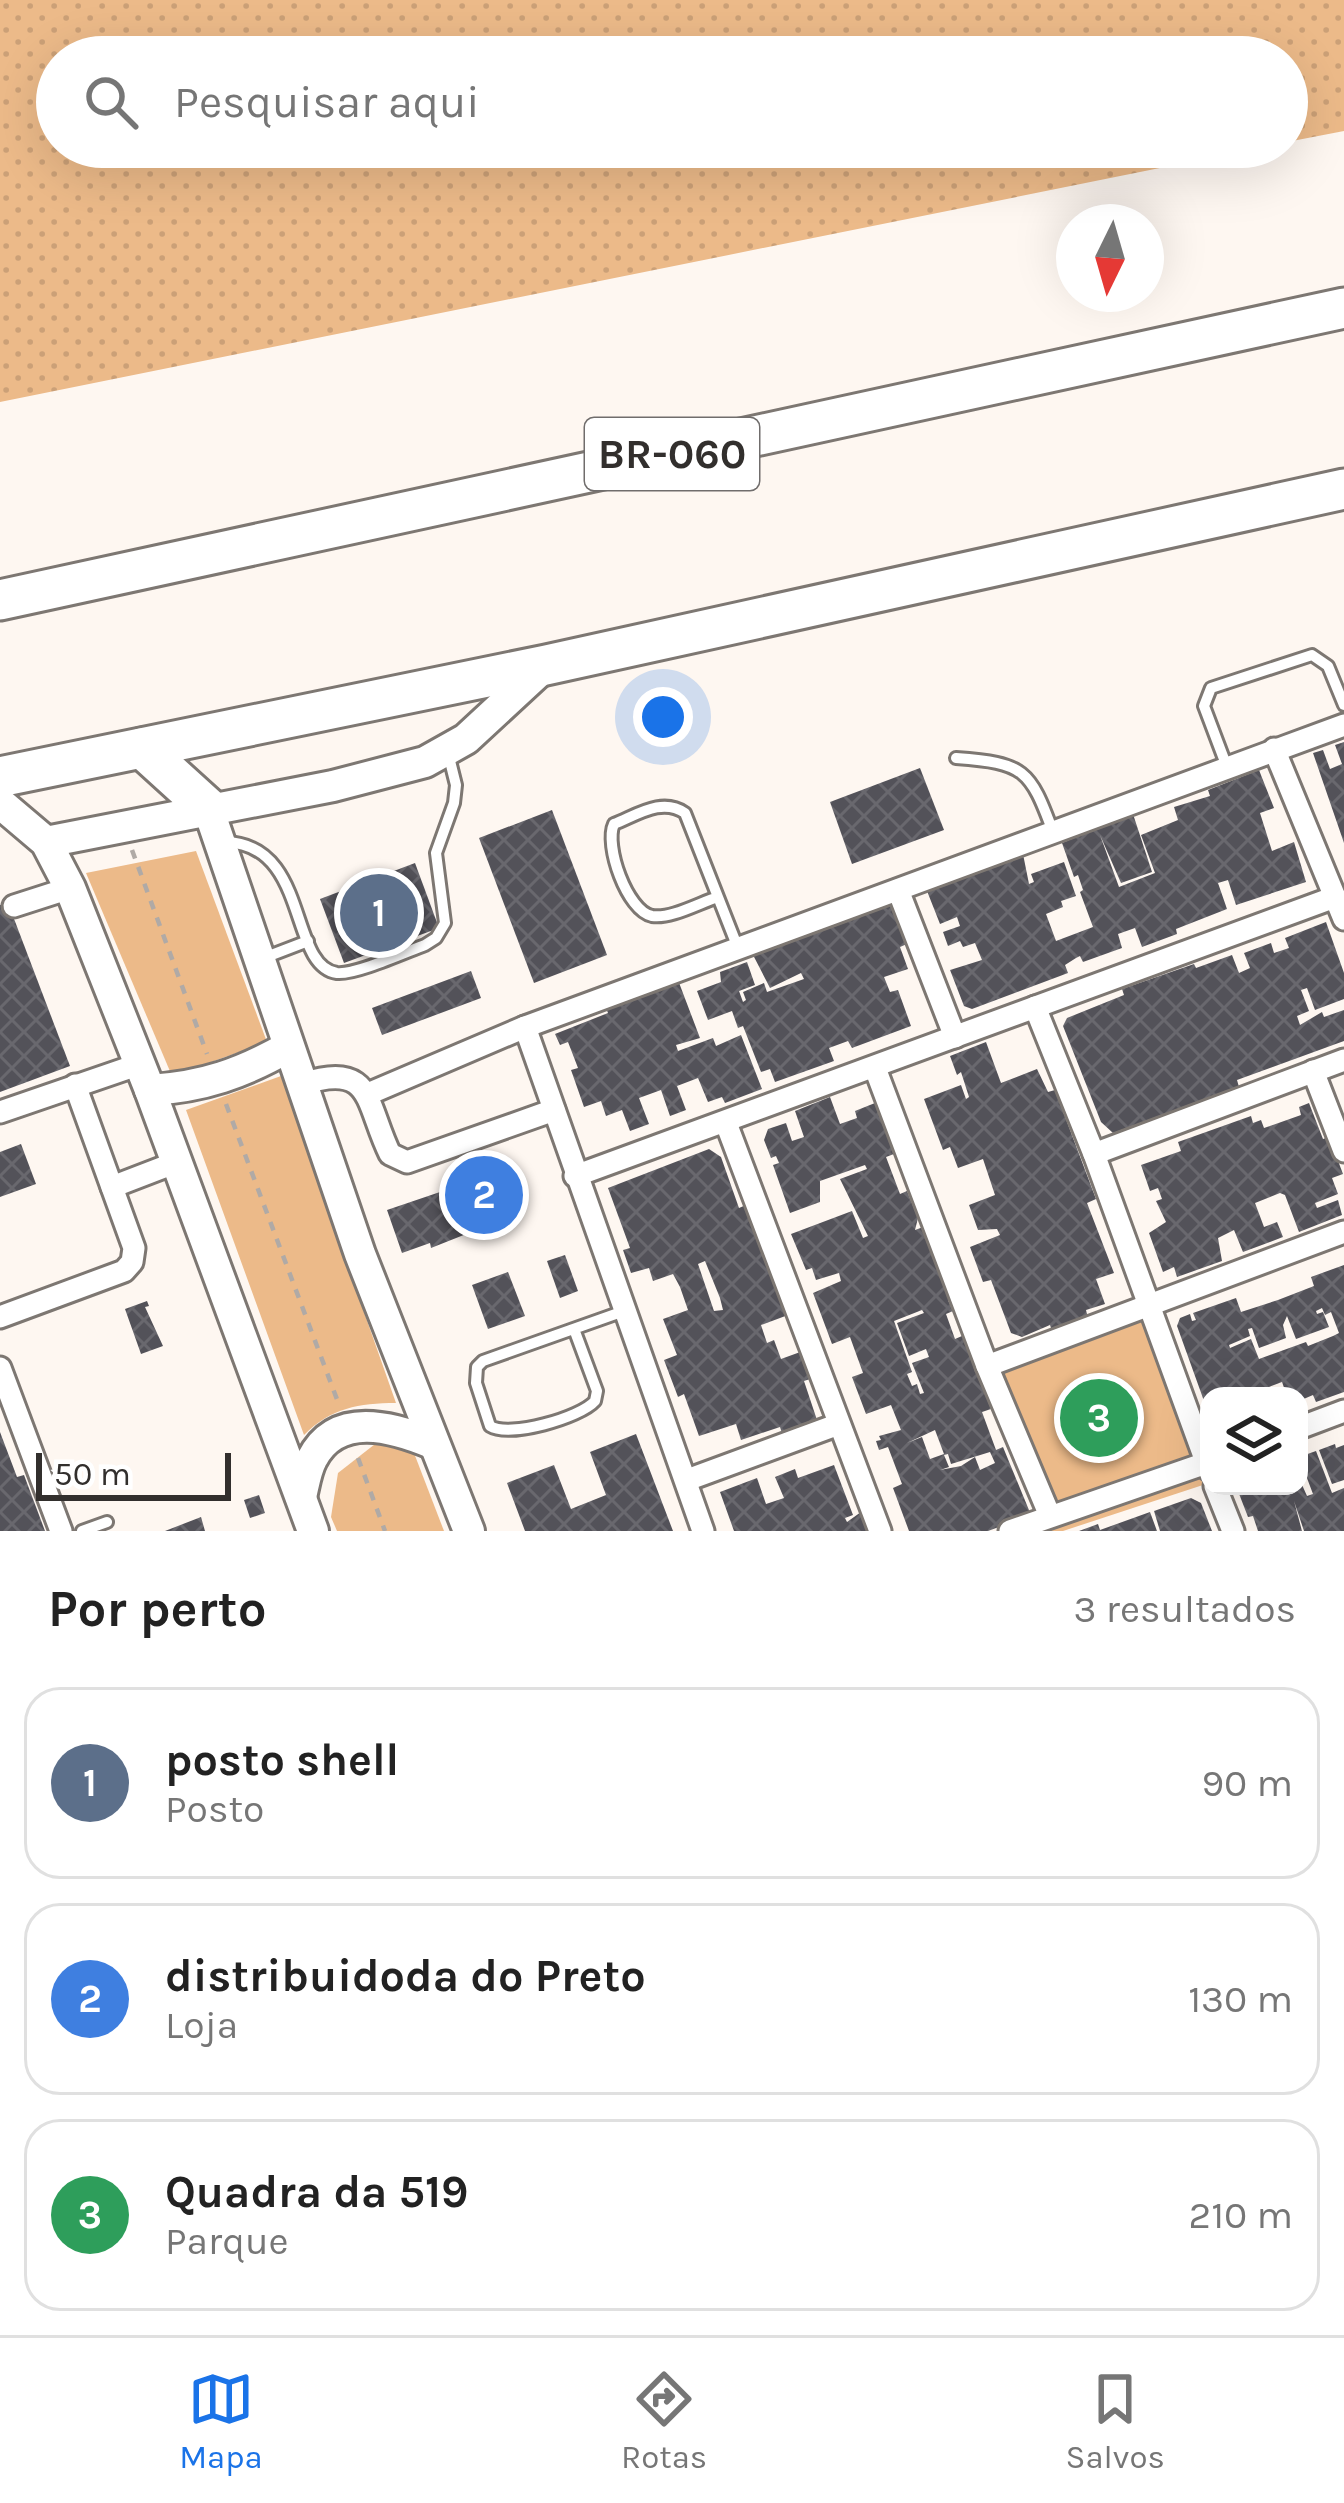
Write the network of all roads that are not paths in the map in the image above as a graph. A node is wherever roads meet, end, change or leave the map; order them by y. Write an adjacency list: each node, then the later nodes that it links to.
1 (1344, 308): 3 (highway, BR-060)
2 (1344, 489): 4 (highway)
3 (0, 600)
4 (546, 665): 7 (highway); 9 (main road)
5 (1344, 705): 11 (lane)
6 (1344, 724): 8 (street)
7 (142, 748): 12 (highway); 14 (highway)
8 (1274, 749): 11 (street); 20 (street)
9 (448, 752): 14 (main road); 23 (lane)
10 (956, 758): 15 (lane)
11 (1227, 767): 15 (street)
12 (0, 777)
13 (0, 803): 16 (main road)
14 (214, 825): 16 (main road); 23 (lane); 25 (main road)
15 (1053, 832): 18 (street)
16 (46, 842): 17 (main road)
17 (70, 888): 21 (street); 33 (main road)
18 (898, 890): 24 (street); 28 (street)
19 (718, 897): 19 (lane); 24 (lane)
20 (1335, 897): 22 (street); 26 (street)
21 (14, 906)
22 (1344, 919)
23 (308, 941): 25 (lane)
24 (738, 949): 27 (street)
25 (259, 960): 29 (main road)
26 (1035, 1007): 28 (street); 41 (street)
27 (525, 1027): 36 (street); 37 (street)
28 (955, 1037): 31 (street)
29 (287, 1047): 33 (main road); 34 (main road)
30 (1344, 1060): 32 (street)
31 (875, 1068): 39 (street); 50 (street)
32 (1313, 1071): 40 (street); 41 (street)
33 (144, 1077): 35 (street); 42 (main road)
34 (302, 1084): 36 (street); 55 (main road)
35 (75, 1085): 38 (street); 44 (street)
36 (368, 1094): 37 (street)
37 (554, 1110): 43 (street)
38 (0, 1112)
39 (726, 1123): 43 (street); 53 (street)
40 (1344, 1151)
41 (1094, 1154): 46 (street)
42 (177, 1162): 44 (street); 60 (main road)
43 (575, 1176): 47 (street)
44 (112, 1187): 48 (street)
45 (1344, 1232): 46 (street)
46 (1148, 1306): 50 (street); 56 (street)
47 (625, 1310): 49 (lane); 58 (street)
48 (0, 1317)
49 (574, 1329): 49 (lane)
50 (987, 1366): 61 (street)
51 (3, 1383): 63 (street)
52 (1344, 1411): 54 (street)
53 (839, 1424): 58 (street); 68 (street)
54 (1308, 1425)
55 (434, 1444): 60 (main road); 66 (main road)
56 (1200, 1444)
57 (1200, 1468): 61 (street)
58 (687, 1480): 67 (street)
59 (1219, 1495): 70 (street)
60 (301, 1497): 65 (main road)
61 (1050, 1516): 69 (street)
62 (106, 1522): 64 (lane)
63 (61, 1531)
64 (82, 1531)
65 (314, 1531)
66 (469, 1531)
67 (703, 1531)
68 (880, 1531)
69 (1010, 1531)
70 (1233, 1531)

